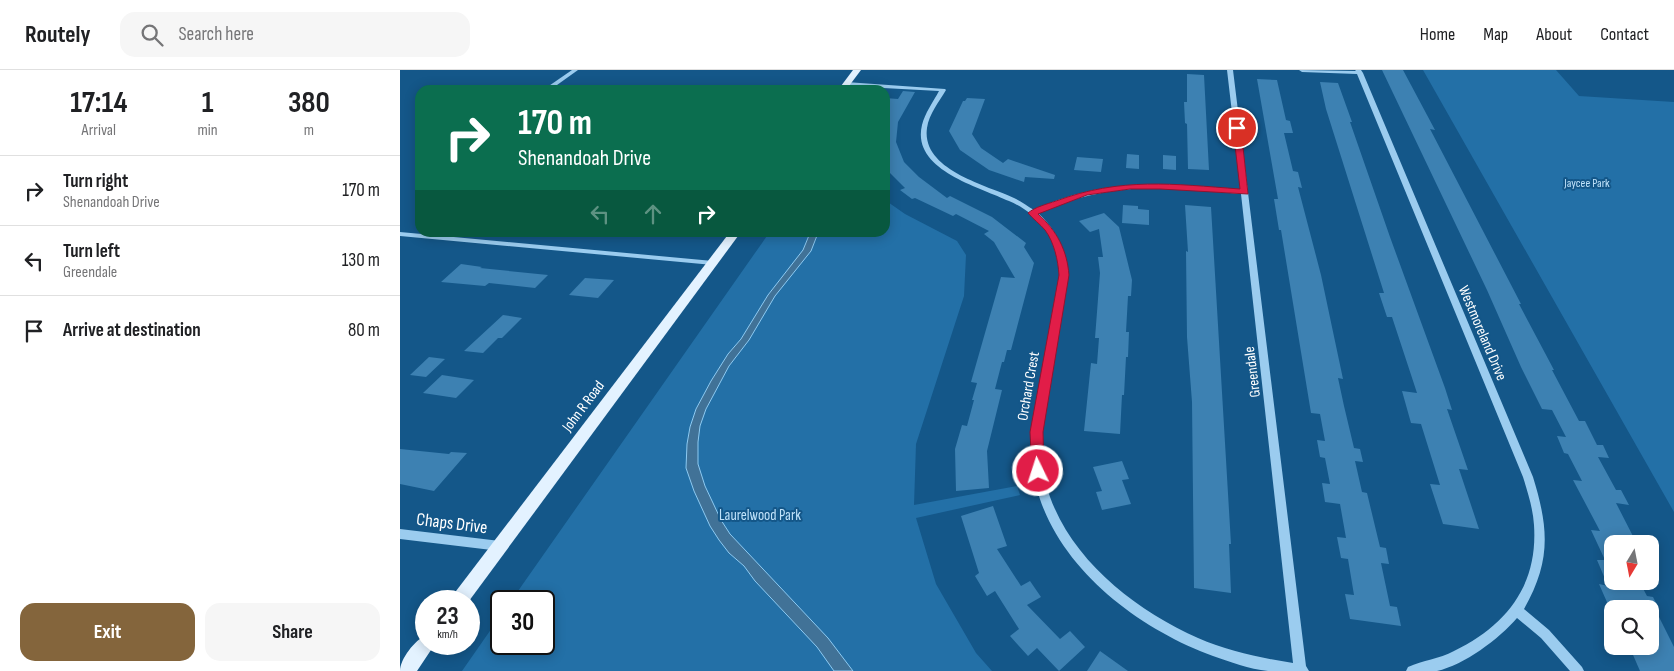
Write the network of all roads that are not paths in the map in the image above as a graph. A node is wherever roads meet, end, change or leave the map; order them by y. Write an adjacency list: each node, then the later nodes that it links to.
1 (575, 70): 6 (street)
2 (856, 70): 7 (main road)
3 (1230, 70): 9 (street, Greendale)
4 (1302, 70): 5 (street)
5 (1359, 72): 19 (street, Westmoreland Drive)
6 (553, 85)
7 (845, 85)
8 (890, 88): 10 (street, Orchard Crest)
9 (1245, 192): 10 (street); 22 (street, Greendale)
10 (1032, 213): 22 (street, Orchard Crest)
11 (400, 234): 12 (street)
12 (415, 235)
13 (432, 237): 15 (street)
14 (732, 237): 15 (main road, John R Road)
15 (713, 263): 17 (main road, John R Road)
16 (400, 534): 17 (street, Chaps Drive)
17 (500, 546): 18 (main road, John R Road)
18 (467, 590)
19 (1517, 611): 23 (street); 24 (street)
20 (418, 655): 21 (main road)
21 (406, 671)
22 (1302, 671)
23 (1412, 671)
24 (1578, 671)

